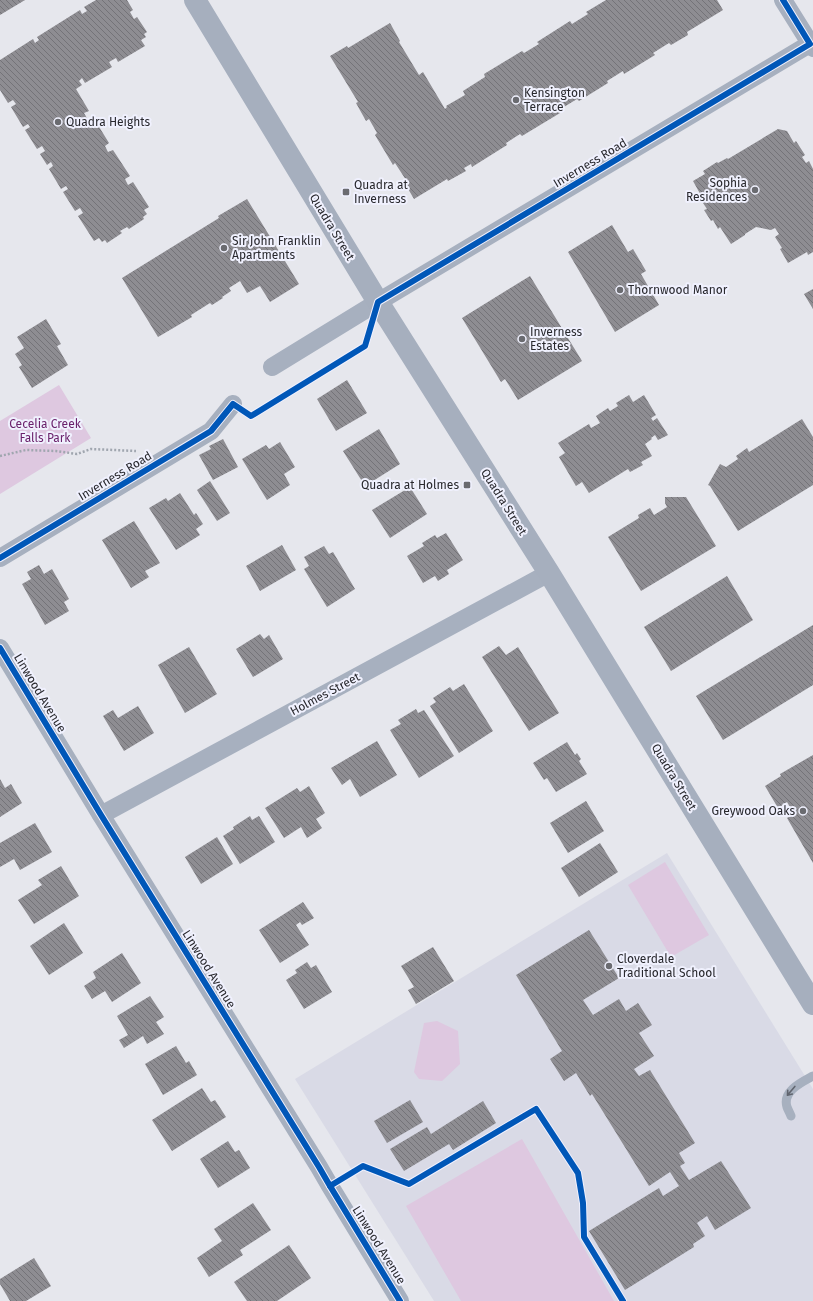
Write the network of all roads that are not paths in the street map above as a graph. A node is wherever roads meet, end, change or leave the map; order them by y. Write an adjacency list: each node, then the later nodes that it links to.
1 (195, 0): 4 (main road, Quadra Street)
2 (783, 0): 3 (street)
3 (812, 44): 4 (street, Inverness Road)
4 (378, 302): 5 (street, Inverness Road); 8 (main road, Quadra Street)
5 (272, 367)
6 (233, 404): 7 (street, Inverness Road)
7 (0, 558)
8 (550, 573): 10 (street, Holmes Street); 11 (main road, Quadra Street)
9 (0, 648): 10 (street, Linwood Avenue)
10 (100, 815): 14 (street, Linwood Avenue)
11 (813, 1004)
12 (813, 1076): 13 (lane, one-way to 13)
13 (791, 1116)
14 (400, 1301)

